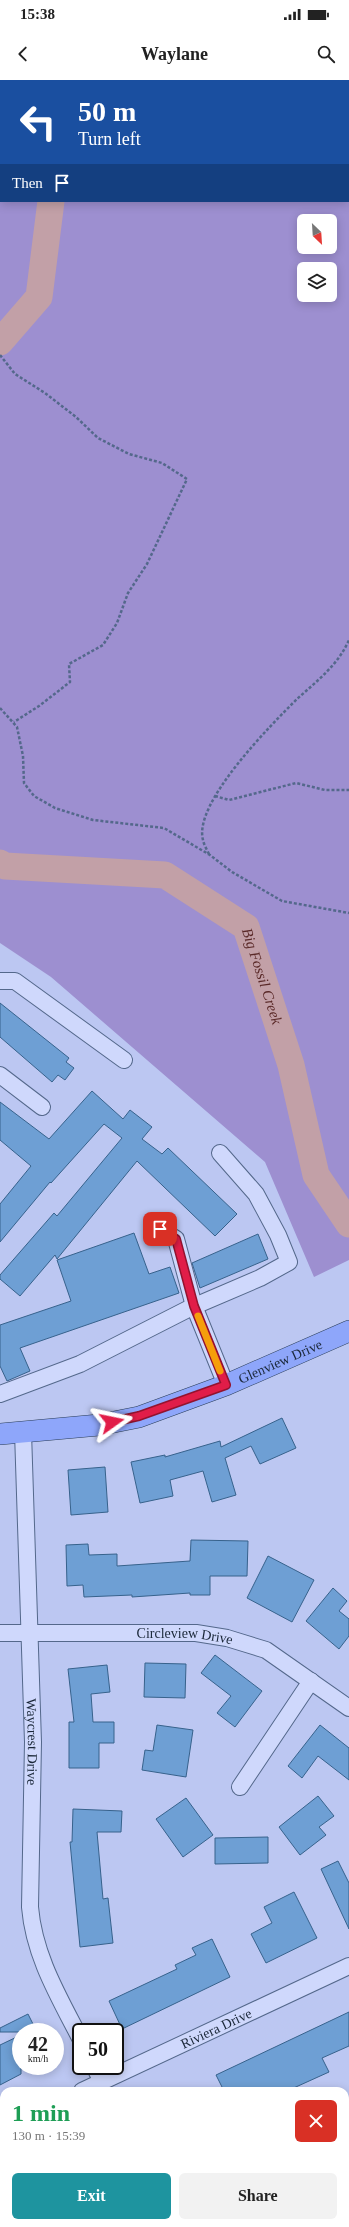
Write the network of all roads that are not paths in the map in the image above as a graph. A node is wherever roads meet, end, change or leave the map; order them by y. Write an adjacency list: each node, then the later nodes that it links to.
1 (0, 981): 2 (street)
2 (124, 1060)
3 (0, 1075): 4 (street)
4 (42, 1107)
5 (220, 1153): 7 (street)
6 (160, 1229): 7 (street)
7 (194, 1306): 9 (street); 10 (street)
8 (348, 1331): 9 (main road, Glenview Drive)
9 (226, 1385): 11 (main road, Glenview Drive)
10 (0, 1394)
11 (23, 1432): 12 (main road, Glenview Drive); 14 (street, Waycrest Drive)
12 (0, 1434)
13 (0, 1633): 14 (street, Circleview Drive)
14 (29, 1633): 15 (street, Circleview Drive); 19 (street, Waycrest Drive)
15 (311, 1680): 16 (street, Circleview Drive); 17 (street)
16 (349, 1708)
17 (240, 1787)
18 (349, 1966): 21 (street, Riviera Drive)
19 (72, 2023)
20 (98, 2075): 21 (street)
21 (102, 2082): 22 (street, Riviera Drive)
22 (91, 2087)

